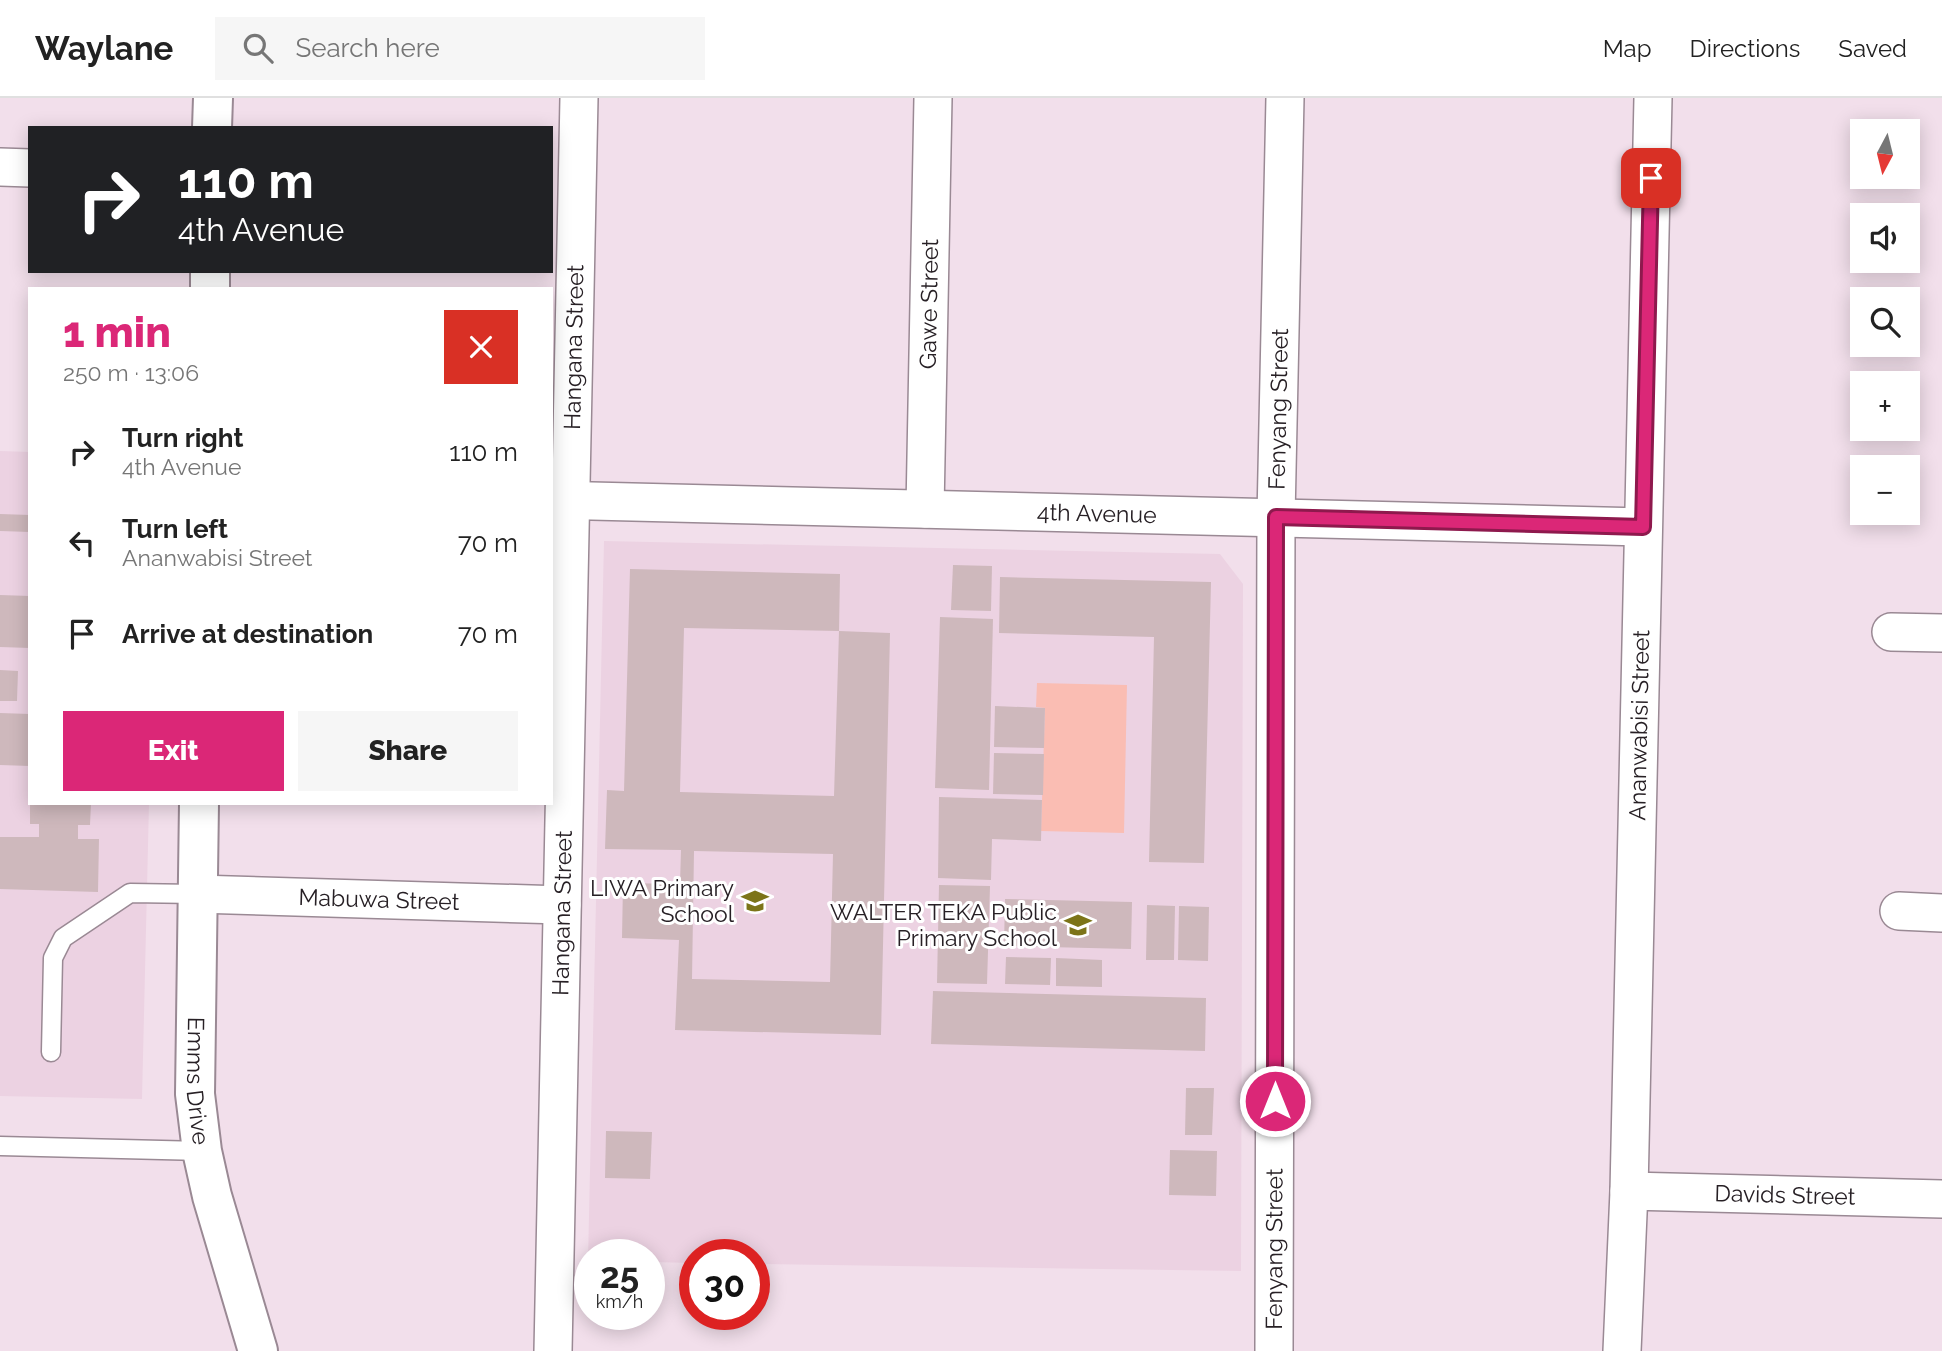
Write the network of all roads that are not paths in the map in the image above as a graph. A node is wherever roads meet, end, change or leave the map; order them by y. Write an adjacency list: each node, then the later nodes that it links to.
1 (213, 98): 6 (street)
2 (579, 98): 9 (street, Hangana Street)
3 (933, 98): 10 (street, Gawe Street)
4 (1285, 98): 11 (street, Fenyang Street)
5 (1653, 98): 12 (street, Ananwabisi Street)
6 (212, 126)
7 (0, 167): 8 (street)
8 (28, 168)
9 (560, 500): 10 (street, 4th Avenue); 17 (street, Hangana Street)
10 (925, 509): 11 (street, 4th Avenue)
11 (1276, 517): 12 (street, 4th Avenue); 27 (street, Fenyang Street)
12 (1643, 527): 23 (street, Ananwabisi Street)
13 (1891, 632): 14 (street)
14 (1942, 633)
15 (199, 805): 16 (street, Emms Drive)
16 (197, 894): 17 (street, Mabuwa Street); 20 (lane); 22 (street, Emms Drive)
17 (562, 905): 26 (street, Hangana Street)
18 (1899, 911): 19 (street)
19 (1942, 913)
20 (51, 1052)
21 (0, 1146): 22 (lane)
22 (202, 1151): 25 (street, Emms Drive)
23 (1629, 1192): 24 (street, Davids Street); 28 (street, Ananwabisi Street)
24 (1942, 1199)
25 (258, 1351)
26 (553, 1351)
27 (1274, 1351)
28 (1622, 1351)

